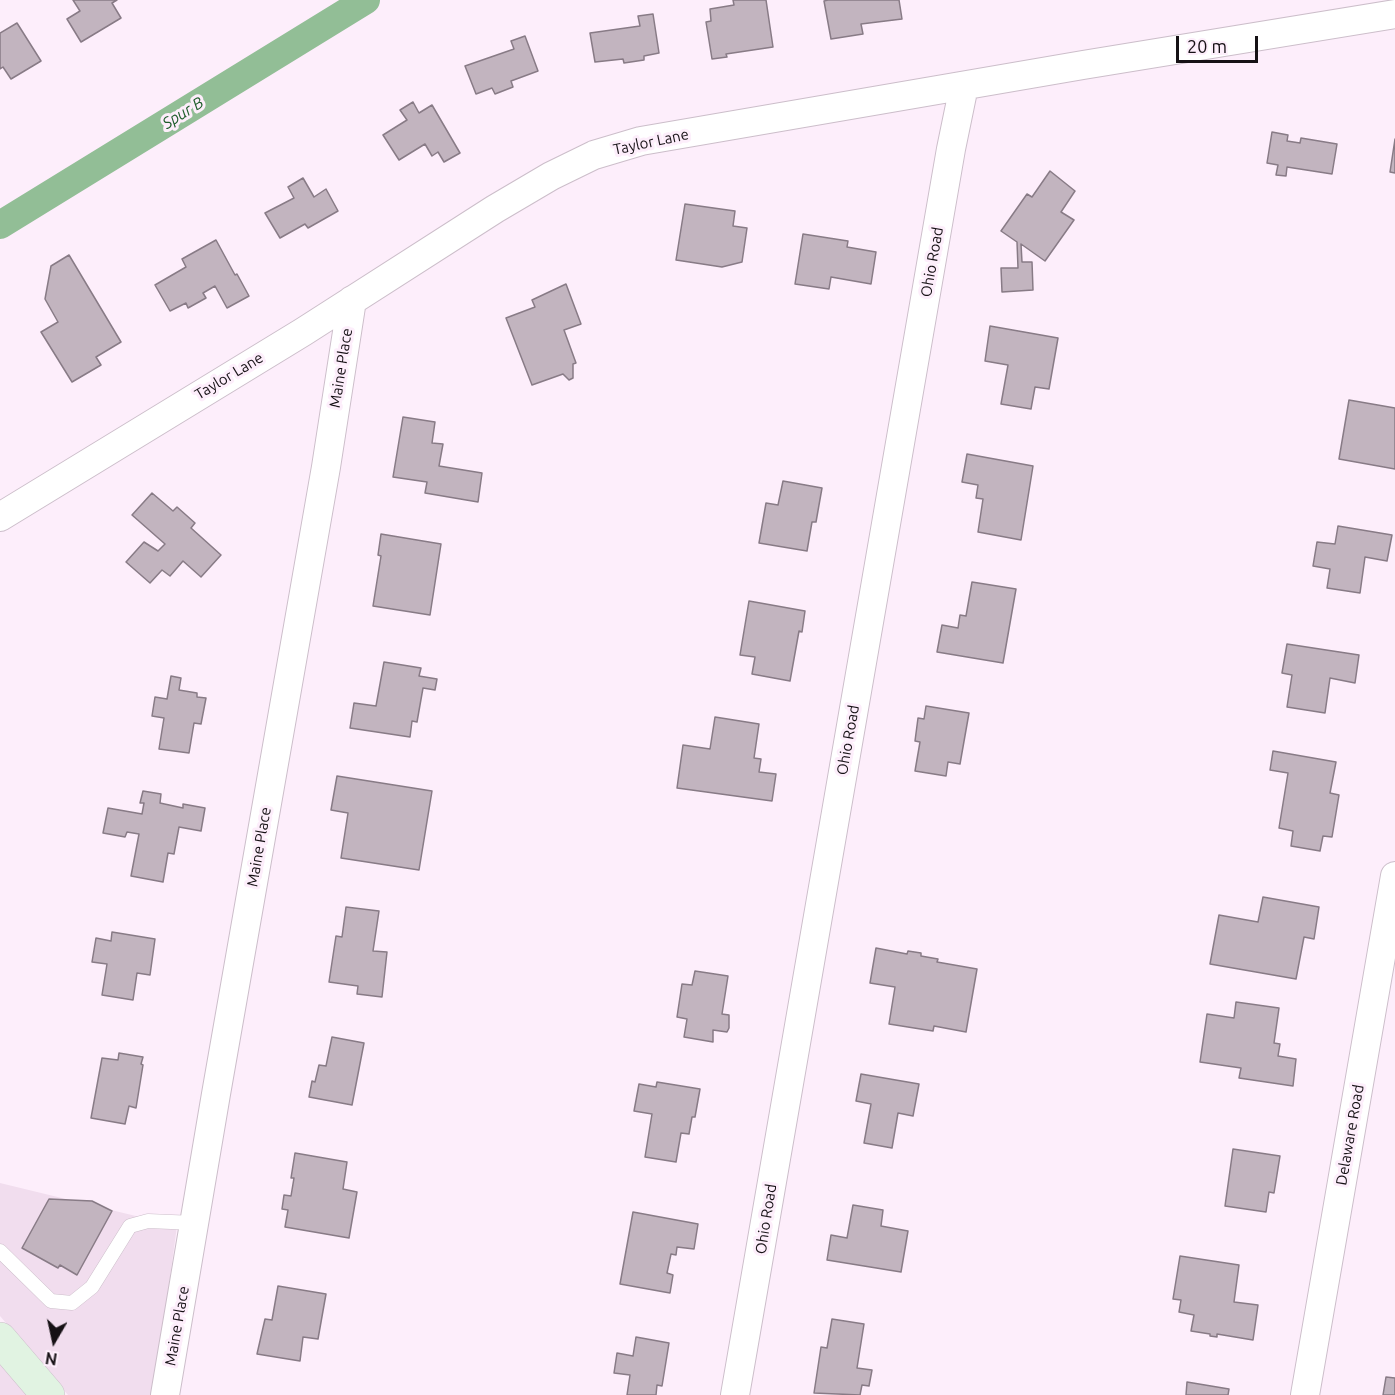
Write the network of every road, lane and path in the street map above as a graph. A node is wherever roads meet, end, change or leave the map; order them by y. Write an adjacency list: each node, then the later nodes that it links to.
1 (1395, 14): 2 (street, Taylor Lane)
2 (964, 86): 3 (street, Taylor Lane); 11 (street, Ohio Road)
3 (352, 300): 4 (street, Taylor Lane); 6 (street, Maine Place)
4 (0, 517)
5 (1395, 876): 12 (street, Delaware Road)
6 (195, 1223): 7 (lane); 10 (street, Maine Place)
7 (0, 1251)
8 (0, 1339): 9 (main road)
9 (48, 1395)
10 (165, 1395)
11 (735, 1395)
12 (1305, 1395)

